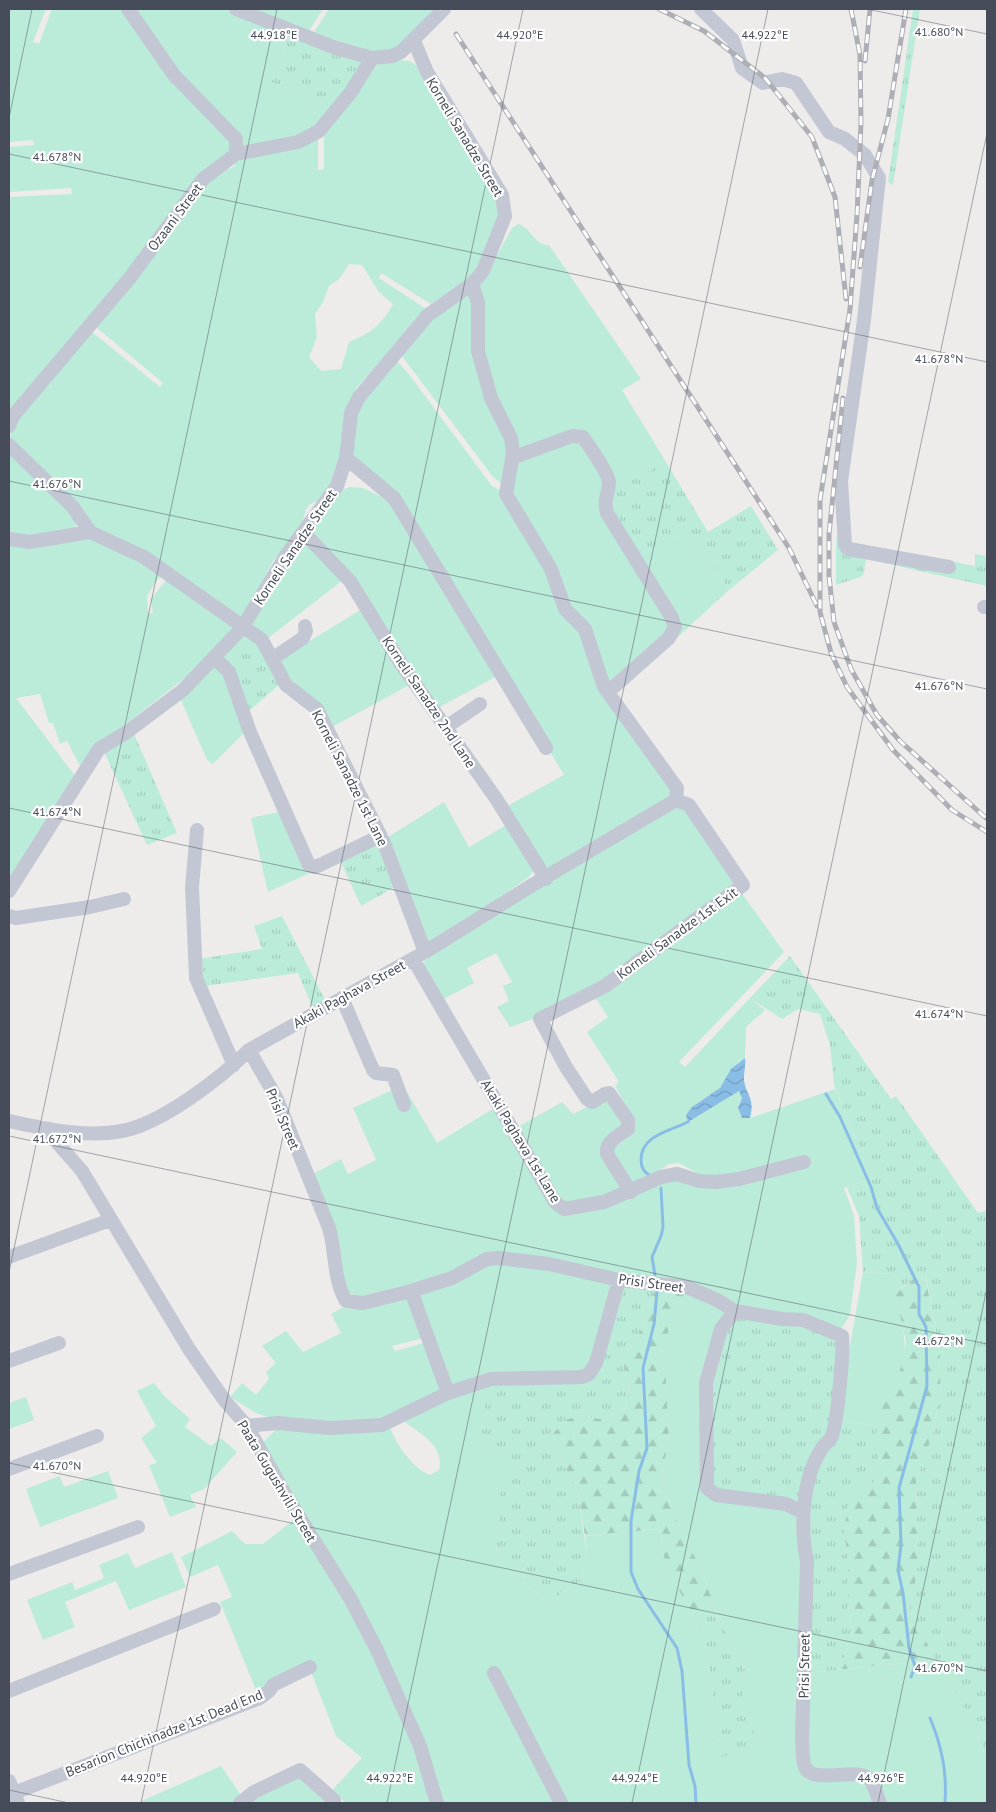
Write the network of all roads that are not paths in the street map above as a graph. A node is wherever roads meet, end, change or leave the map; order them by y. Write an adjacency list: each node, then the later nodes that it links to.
1 (128, 9): 7 (street)
2 (236, 9): 6 (street)
3 (444, 9): 5 (street)
4 (701, 9): 16 (street)
5 (414, 41): 6 (street); 8 (street, Korneli Sanadze Street)
6 (372, 58): 7 (street, Ozaani Street)
7 (236, 154): 9 (street, Ozaani Street)
8 (472, 284): 11 (street, Korneli Sanadze Street); 12 (street)
9 (9, 426)
10 (9, 445): 13 (street)
11 (346, 458): 14 (street, Korneli Sanadze Street); 24 (street)
12 (512, 458): 21 (street); 21 (street)
13 (90, 532): 15 (street); 18 (street, Korneli Sanadze 1st Lane)
14 (303, 532): 18 (street, Korneli Sanadze Street); 23 (street, Korneli Sanadze 2nd Lane)
15 (9, 539)
16 (948, 567)
17 (305, 626): 20 (street)
18 (242, 628): 19 (street, Korneli Sanadze Street); 20 (street, Korneli Sanadze 1st Lane)
19 (214, 657): 27 (street); 29 (street, Korneli Sanadze Street)
20 (272, 659): 27 (street, Korneli Sanadze 1st Lane)
21 (608, 692): 25 (street)
22 (480, 704): 23 (street)
23 (446, 727): 28 (street, Korneli Sanadze 2nd Lane)
24 (546, 748)
25 (676, 800): 28 (street, Akaki Paghava Street); 40 (street, Korneli Sanadze 1st Exit)
26 (198, 830): 35 (street)
27 (380, 836): 32 (street, Korneli Sanadze 1st Lane)
28 (546, 878): 32 (street, Akaki Paghava Street)
29 (9, 891)
30 (124, 899): 31 (street)
31 (9, 916)
32 (419, 955): 33 (street, Akaki Paghava Street); 40 (street, Akaki Paghava 1st Lane)
33 (342, 998): 34 (street, Akaki Paghava Street); 36 (street)
34 (249, 1050): 35 (street, Akaki Paghava Street); 44 (street, Prisi Street)
35 (234, 1065): 38 (street, Akaki Paghava Street)
36 (404, 1105)
37 (9, 1121): 38 (street, Akaki Paghava Street)
38 (46, 1130): 41 (street, Paata Gugushvili Street)
39 (804, 1162): 40 (street, Akaki Paghava 1st Lane)
40 (631, 1192)
41 (110, 1220): 42 (street); 49 (street, Paata Gugushvili Street)
42 (9, 1257)
43 (619, 1280): 44 (street, Prisi Street); 45 (street, Prisi Street); 48 (street)
44 (411, 1291): 48 (street)
45 (735, 1312): 52 (street); 52 (street, Prisi Street)
46 (59, 1343): 47 (street)
47 (9, 1361)
48 (448, 1393): 49 (street)
49 (247, 1426): 62 (street, Paata Gugushvili Street)
50 (97, 1436): 51 (street)
51 (9, 1469)
52 (802, 1512): 64 (street, Prisi Street)
53 (138, 1527): 54 (street)
54 (9, 1574)
55 (214, 1609): 58 (street)
56 (310, 1667): 59 (street, Besarion Chichinadze 1st Dead End)
57 (494, 1673): 63 (street)
58 (9, 1691)
59 (13, 1792)
60 (244, 1802): 61 (street)
61 (334, 1802)
62 (437, 1803)
63 (561, 1803)
64 (880, 1803)

